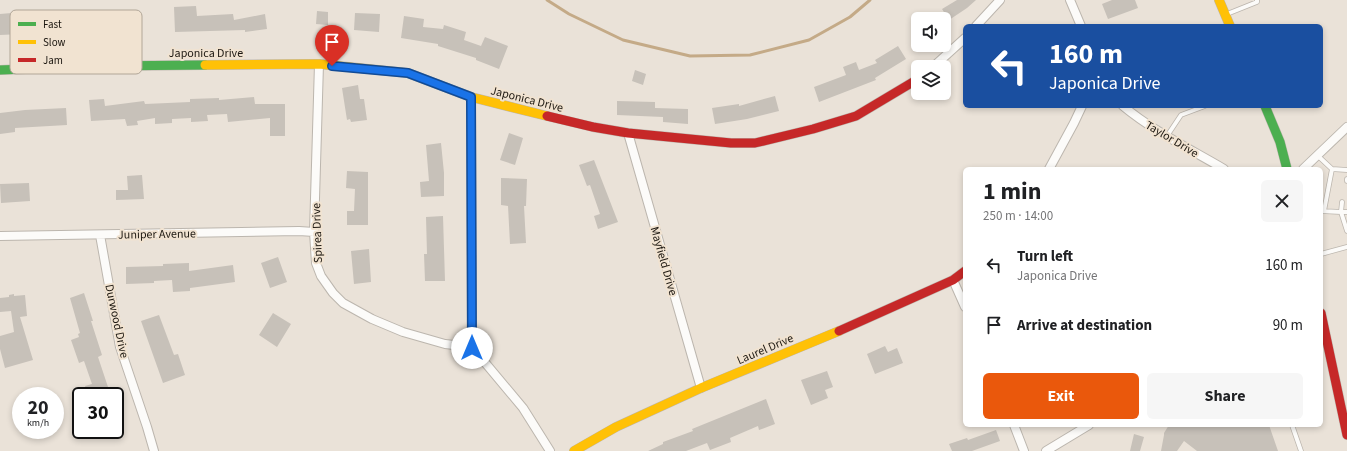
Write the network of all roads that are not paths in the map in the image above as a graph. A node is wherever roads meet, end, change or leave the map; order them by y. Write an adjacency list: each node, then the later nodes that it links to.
1 (1000, 0): 6 (street)
2 (1070, 0): 7 (street)
3 (1219, 0): 5 (street)
4 (1257, 0): 5 (lane)
5 (1225, 14): 8 (street)
6 (978, 24)
7 (1080, 24)
8 (1229, 24)
9 (963, 40): 10 (street)
10 (941, 60)
11 (319, 64): 12 (street, Japonica Drive); 16 (street, Japonica Drive); 36 (street, Spirea Drive)
12 (142, 66)
13 (0, 70): 14 (street, Japonica Drive)
14 (10, 70)
15 (911, 83): 22 (street, Japonica Drive)
16 (471, 97): 22 (street, Japonica Drive); 45 (street)
17 (1081, 108): 25 (street)
18 (1125, 108): 23 (street, Taylor Drive)
19 (1200, 108): 23 (lane)
20 (1265, 108): 27 (street)
21 (1347, 127): 24 (street)
22 (628, 133): 46 (street, Mayfield Drive)
23 (1166, 136): 26 (street, Taylor Drive)
24 (1317, 155): 28 (street); 29 (lane)
25 (1050, 167)
26 (1220, 167)
27 (1286, 167)
28 (1305, 167)
29 (1332, 168): 30 (lane); 32 (lane)
30 (1347, 170)
31 (1342, 202): 33 (lane)
32 (1323, 211): 33 (lane)
33 (1341, 212): 34 (lane); 35 (lane)
34 (1347, 212)
35 (1347, 231)
36 (314, 232): 37 (street, Juniper Avenue); 45 (street, Spirea Drive)
37 (100, 235): 38 (street, Juniper Avenue); 51 (street, Durwood Drive)
38 (0, 236)
39 (1347, 247): 40 (lane)
40 (1323, 253)
41 (963, 272): 42 (street, Laurel Drive)
42 (953, 280): 43 (street); 46 (street, Laurel Drive)
43 (963, 302)
44 (1323, 326): 50 (street)
45 (472, 348): 52 (street)
46 (701, 388): 53 (street, Laurel Drive)
47 (1015, 427): 54 (street)
48 (1086, 427): 55 (street)
49 (1293, 427): 56 (lane)
50 (1347, 435)
51 (154, 451)
52 (550, 451)
53 (574, 451)
54 (1024, 451)
55 (1046, 451)
56 (1301, 451)

